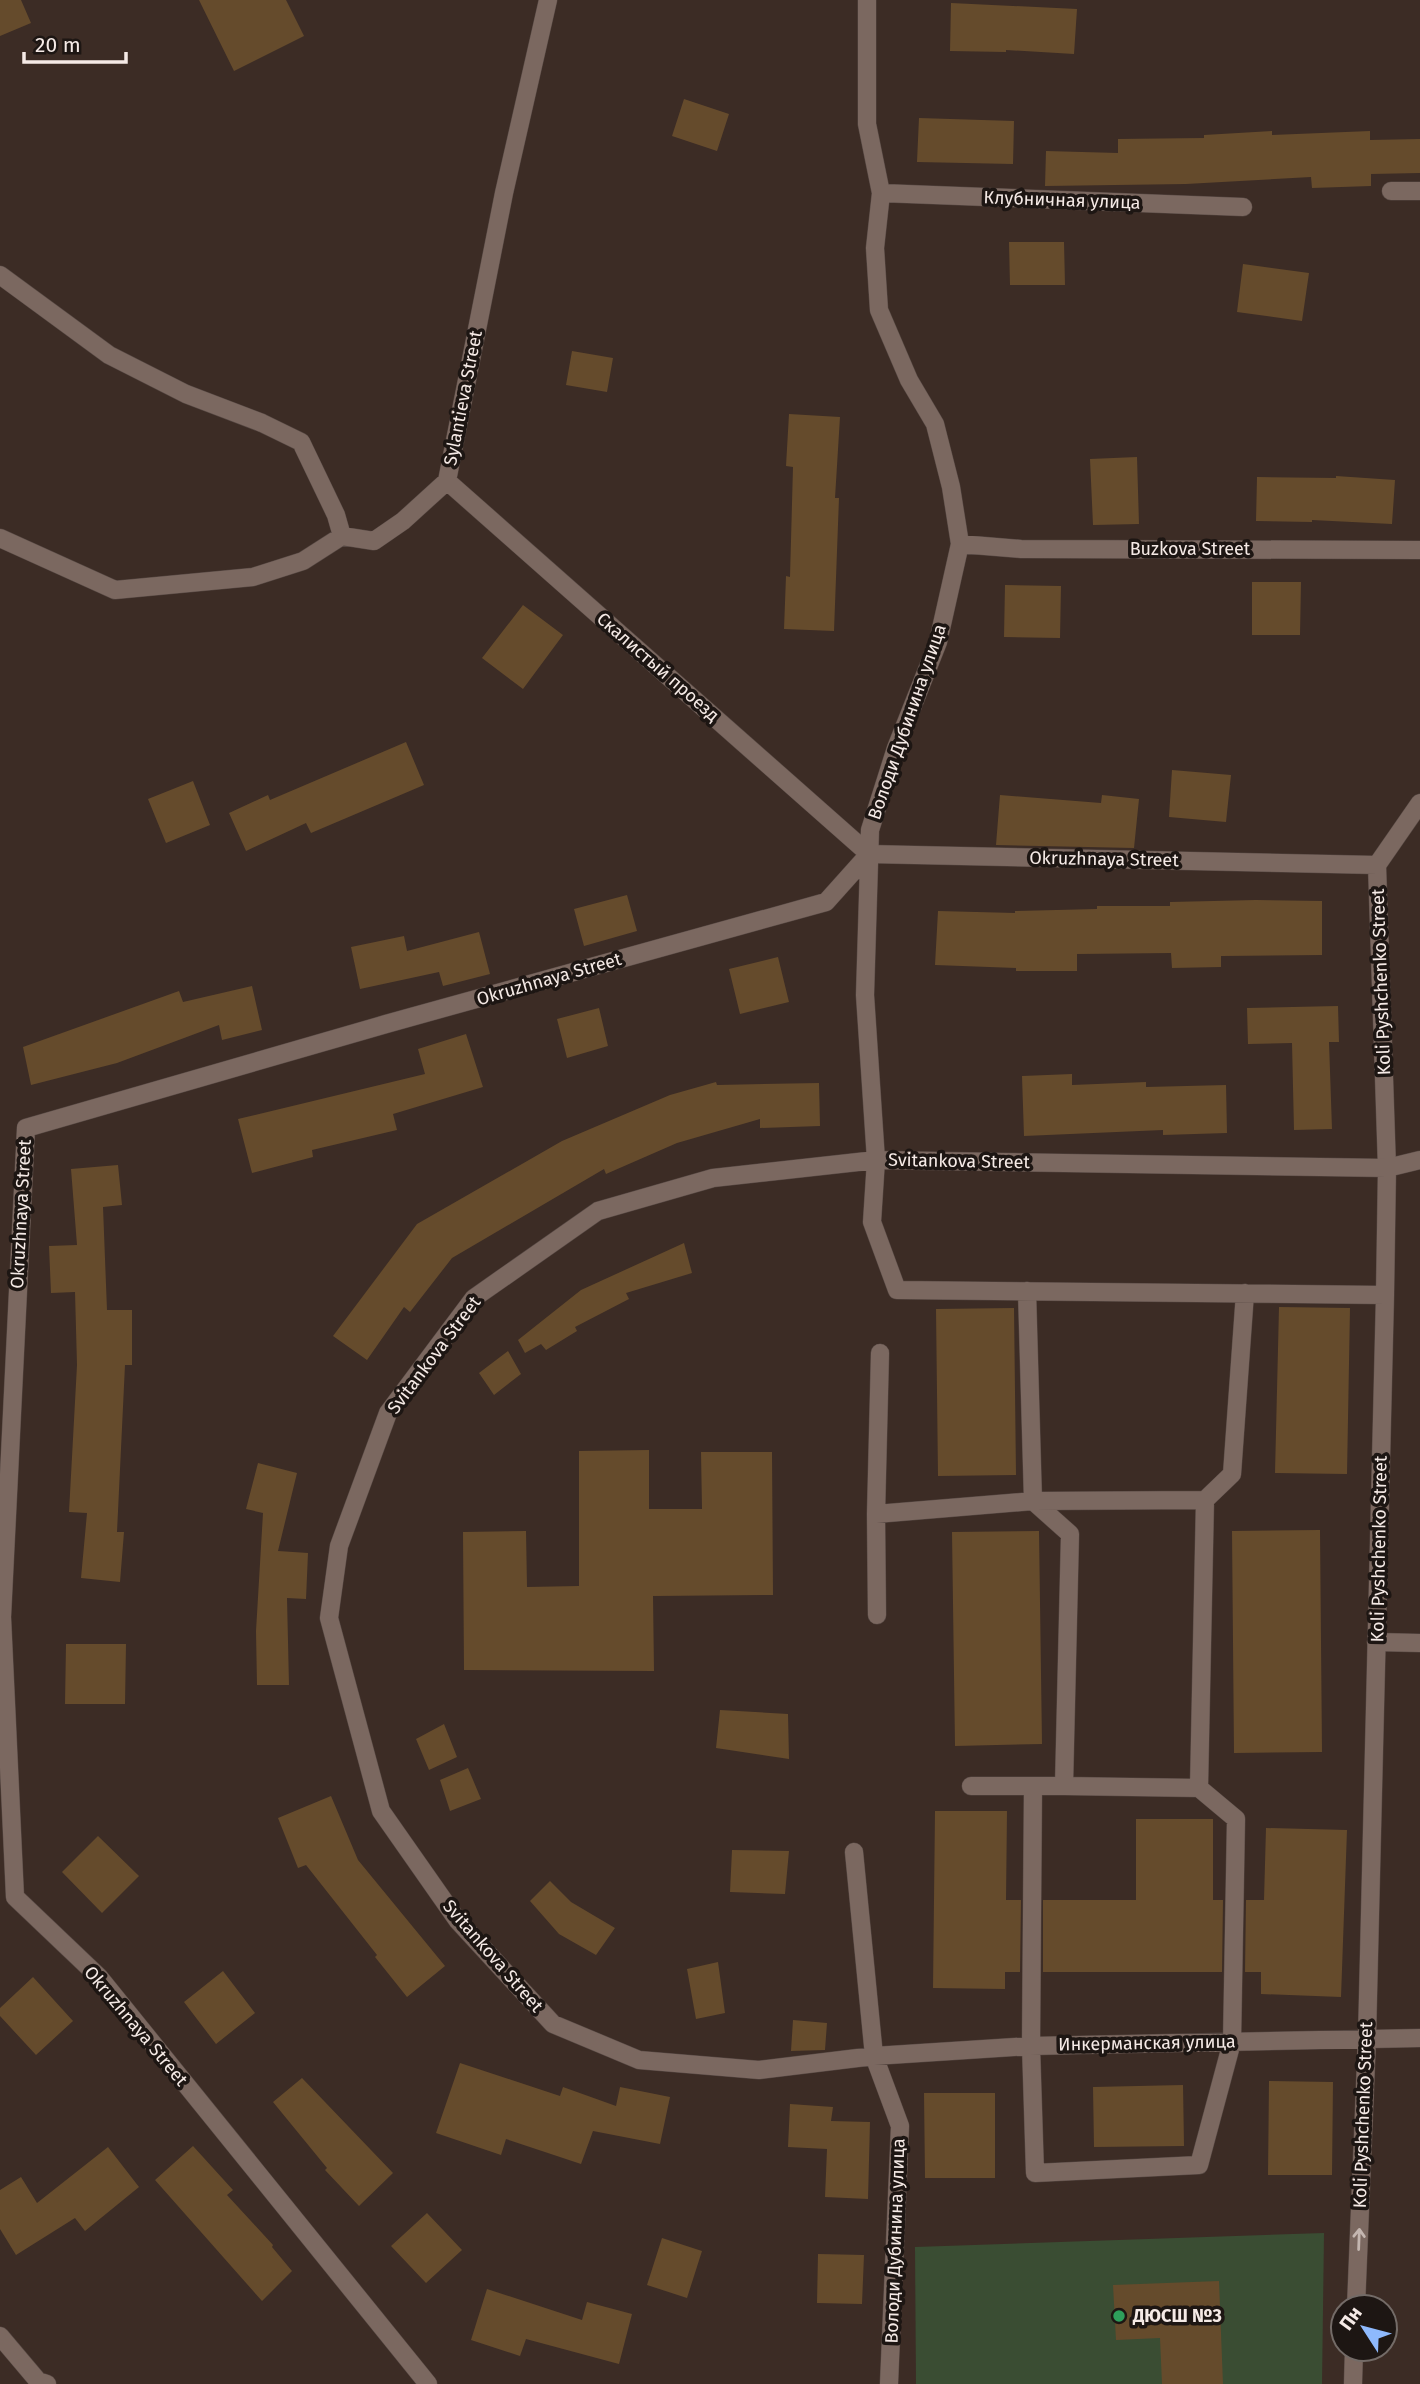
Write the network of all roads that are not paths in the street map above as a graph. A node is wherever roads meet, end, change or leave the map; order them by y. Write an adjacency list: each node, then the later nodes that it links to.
1 (548, 0): 8 (street, Sylantieva Street)
2 (867, 0): 5 (street, Володи Дубинина улица)
3 (1391, 191): 4 (street)
4 (1420, 191)
5 (881, 193): 6 (street, Клубничная улица); 11 (street, Володи Дубинина улица)
6 (1243, 207)
7 (0, 275): 9 (street)
8 (447, 481): 9 (street, Sylantieva Street); 14 (street, Скалистый проезд)
9 (342, 536): 10 (street)
10 (0, 538)
11 (960, 544): 12 (street, Buzkova Street); 14 (street, Володи Дубинина улица)
12 (1420, 550)
13 (1420, 803): 15 (street, Koli Pyshchenko Street)
14 (869, 853): 15 (street, Okruzhnaya Street); 16 (street, Володи Дубинина улица); 43 (street, Okruzhnaya Street)
15 (1377, 865): 18 (street, Koli Pyshchenko Street)
16 (876, 1160): 18 (street, Svitankova Street); 19 (street, Володи Дубинина улица); 38 (street, Svitankova Street)
17 (1420, 1160): 18 (street, Svitankova Street)
18 (1387, 1168): 21 (street, Koli Pyshchenko Street)
19 (1027, 1291): 20 (street); 24 (street)
20 (1245, 1293): 21 (street); 23 (street)
21 (1385, 1295): 27 (street, Koli Pyshchenko Street)
22 (880, 1353): 25 (street)
23 (1205, 1500): 24 (street); 32 (street)
24 (1033, 1501): 25 (street); 31 (street)
25 (876, 1514): 26 (street)
26 (877, 1615)
27 (1377, 1642): 28 (street); 35 (street, Koli Pyshchenko Street)
28 (1420, 1643)
29 (971, 1786): 30 (street)
30 (1033, 1786): 31 (street); 37 (street)
31 (1064, 1786): 32 (street)
32 (1199, 1788): 36 (street)
33 (854, 1852): 38 (street, Володи Дубинина улица)
34 (1420, 2038): 35 (street, Инкерманская улица)
35 (1367, 2039): 36 (street, Инкерманская улица); 39 (street, Koli Pyshchenko Street, one-way to 35)
36 (1232, 2042): 37 (street, Инкерманская улица); 37 (street)
37 (1031, 2046): 38 (street, Инкерманская улица)
38 (874, 2056): 44 (street, Володи Дубинина улица)
39 (1357, 2293)
40 (0, 2336): 42 (street)
41 (1354, 2363): 45 (street)
42 (47, 2384)
43 (428, 2384)
44 (889, 2384)
45 (1353, 2384)

